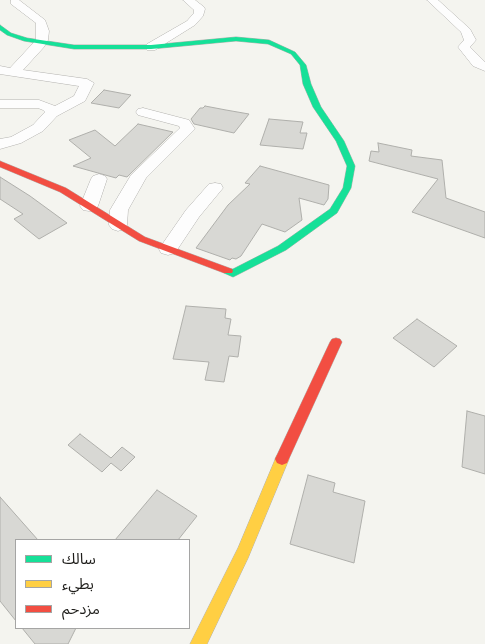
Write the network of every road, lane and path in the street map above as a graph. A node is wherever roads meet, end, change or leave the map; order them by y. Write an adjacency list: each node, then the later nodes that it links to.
1 (188, 0): 6 (street)
2 (432, 0): 7 (street)
3 (15, 2): 5 (street)
4 (0, 27): 5 (street)
5 (40, 43): 6 (street); 8 (street)
6 (151, 48): 18 (street)
7 (485, 67)
8 (6, 71): 10 (street)
9 (0, 104): 10 (street)
10 (52, 112): 12 (street)
11 (143, 112): 17 (street)
12 (0, 144)
13 (0, 164): 16 (street)
14 (99, 180): 16 (street)
15 (215, 188): 18 (street)
16 (89, 206): 17 (street)
17 (118, 225): 18 (street)
18 (168, 249)
19 (336, 342): 20 (street)
20 (198, 644)

